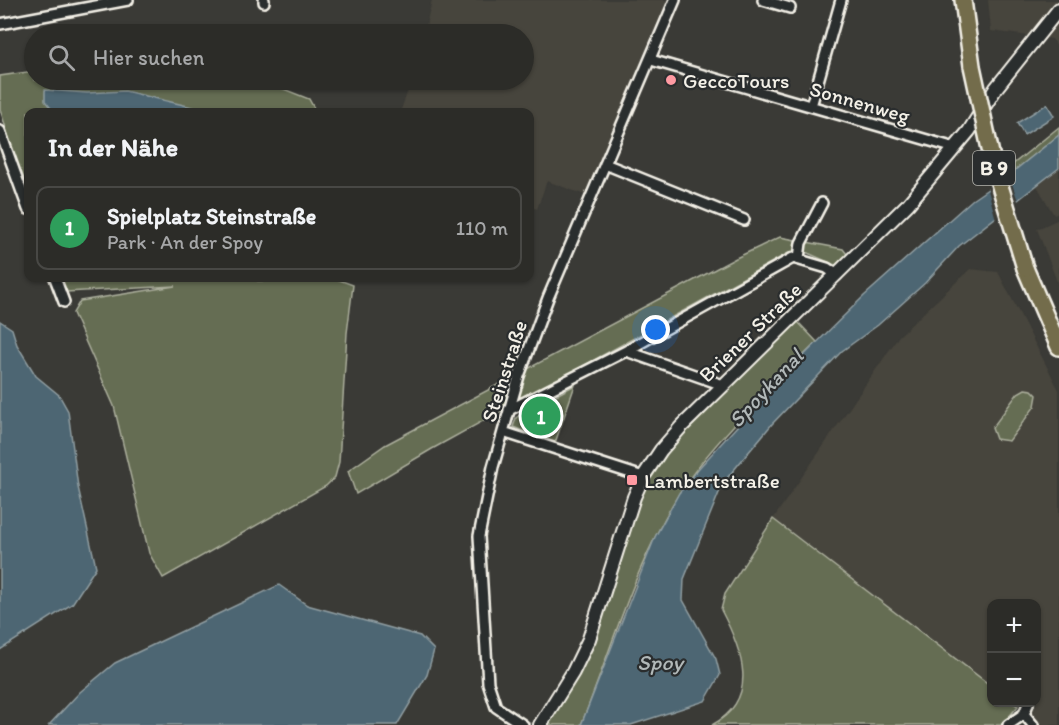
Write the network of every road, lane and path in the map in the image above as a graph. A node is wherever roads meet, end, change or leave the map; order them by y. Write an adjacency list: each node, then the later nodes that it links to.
1 (128, 0): 8 (street)
2 (675, 0): 9 (street, Steinstraße)
3 (763, 0): 6 (street)
4 (841, 0): 10 (street)
5 (963, 0): 23 (main road, B 9, bridge)
6 (790, 8)
7 (1059, 9): 12 (street, Briener Straße)
8 (0, 24)
9 (651, 60): 10 (street, Sonnenweg); 15 (street, Steinstraße)
10 (811, 106): 12 (street, Sonnenweg)
11 (0, 131): 13 (street)
12 (955, 148): 20 (street, Briener Straße)
13 (8, 156): 14 (street); 16 (street)
14 (0, 164)
15 (605, 164): 18 (street); 26 (street, Steinstraße)
16 (24, 198)
17 (822, 203): 19 (street)
18 (744, 220)
19 (799, 258): 20 (street); 24 (street)
20 (837, 275): 25 (street, Briener Straße)
21 (56, 282): 22 (street)
22 (64, 302)
23 (1059, 346)
24 (626, 351): 25 (street); 26 (street)
25 (723, 385): 28 (street, Briener Straße)
26 (509, 410): 27 (street, Steinstraße)
27 (503, 432): 28 (street); 31 (street, Steinstraße)
28 (643, 477): 32 (street, Briener Straße)
29 (1027, 707): 30 (street)
30 (1024, 714): 33 (street); 34 (street)
31 (523, 725)
32 (540, 725)
33 (1008, 725)
34 (1033, 725)

